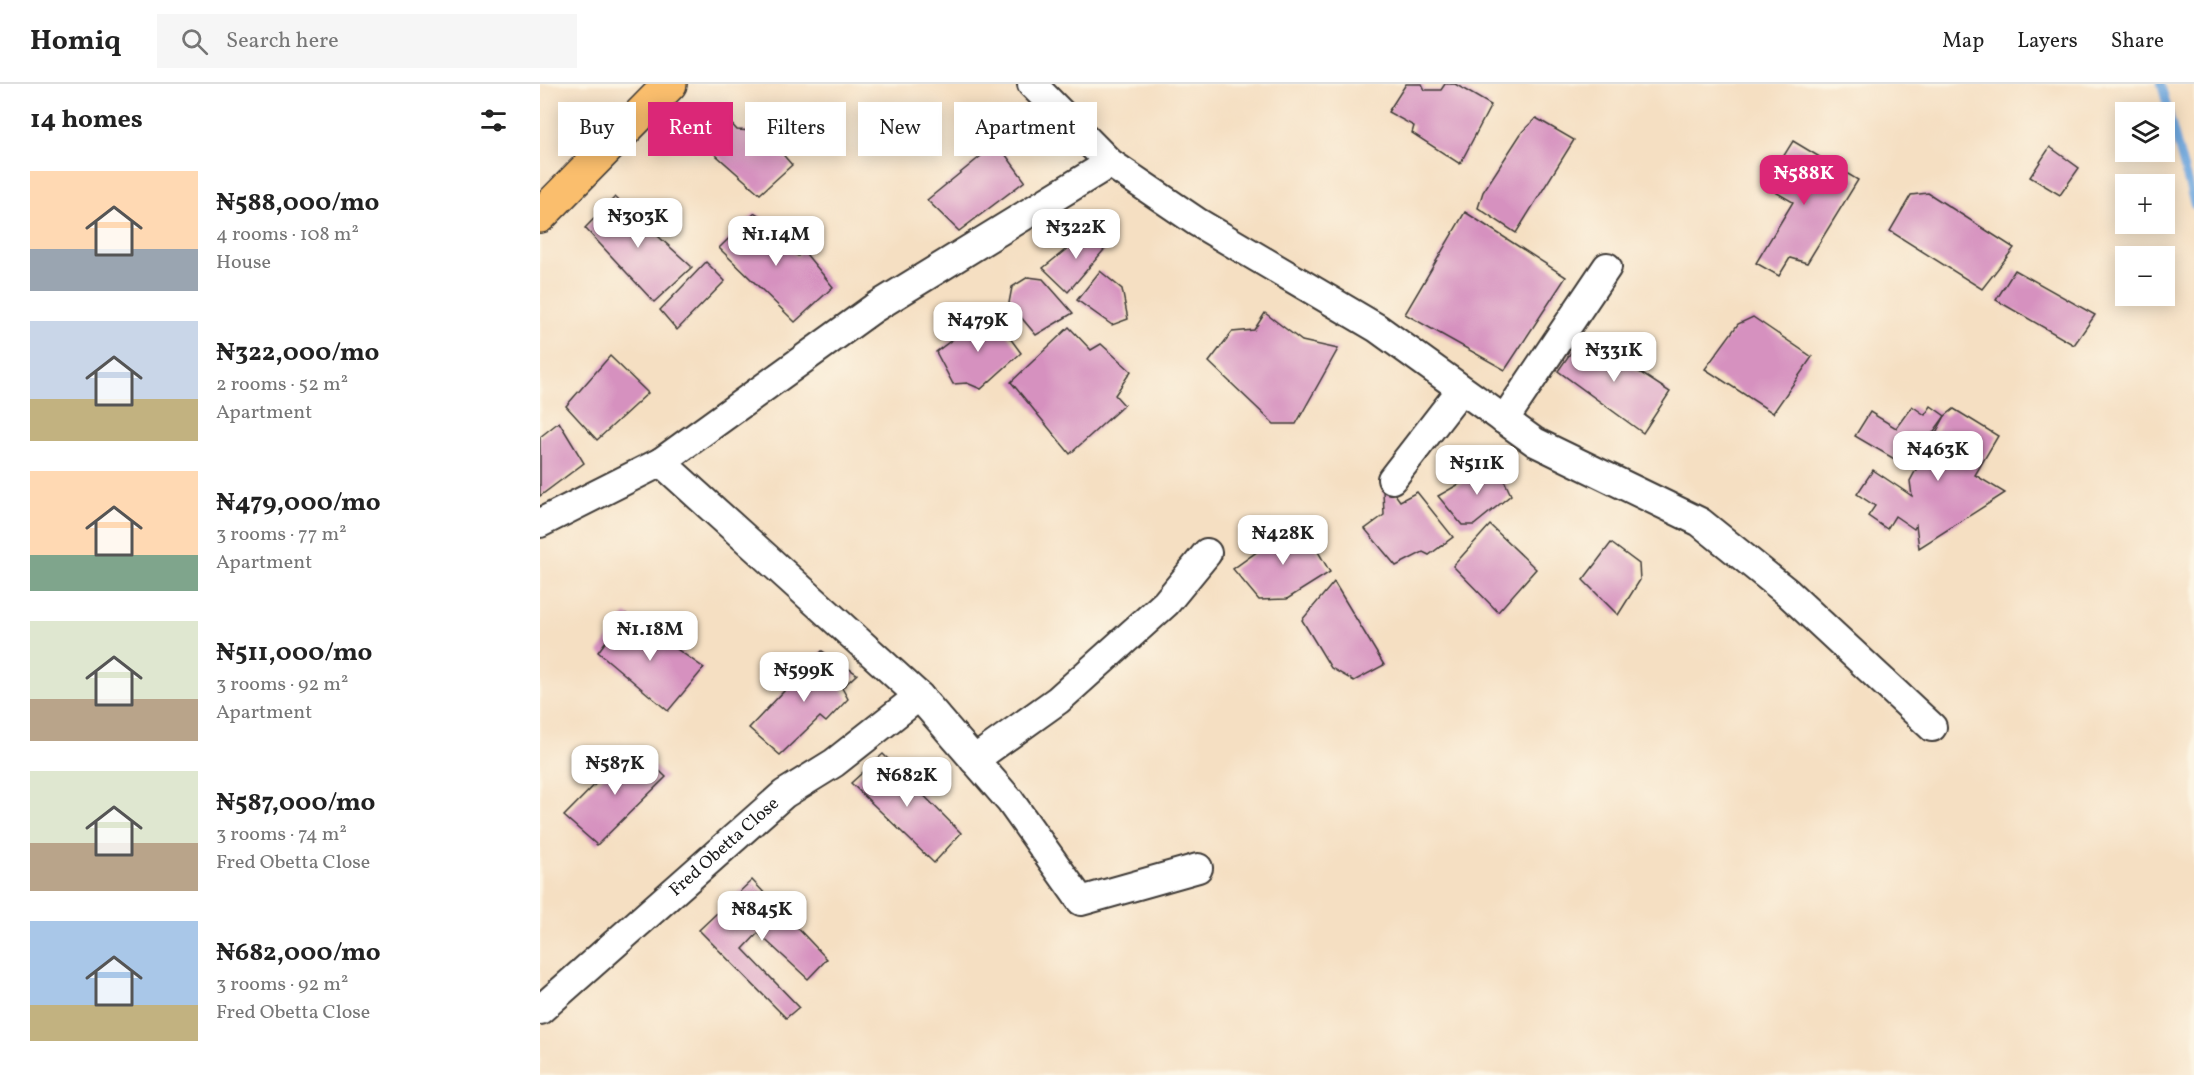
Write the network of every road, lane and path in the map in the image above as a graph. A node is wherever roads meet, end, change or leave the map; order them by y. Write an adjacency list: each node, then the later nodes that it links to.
1 (670, 84): 4 (main road)
2 (1032, 84): 3 (street)
3 (1110, 163): 6 (street); 8 (street)
4 (540, 216)
5 (1607, 267): 7 (street)
6 (1461, 390): 7 (street); 9 (street)
7 (1504, 420): 13 (street)
8 (661, 462): 10 (street); 12 (street)
9 (1392, 479)
10 (540, 523)
11 (1207, 553): 14 (street)
12 (919, 696): 14 (street); 16 (street, Fred Obetta Close)
13 (1932, 728)
14 (974, 760): 15 (street)
15 (1198, 868)
16 (540, 1010)

